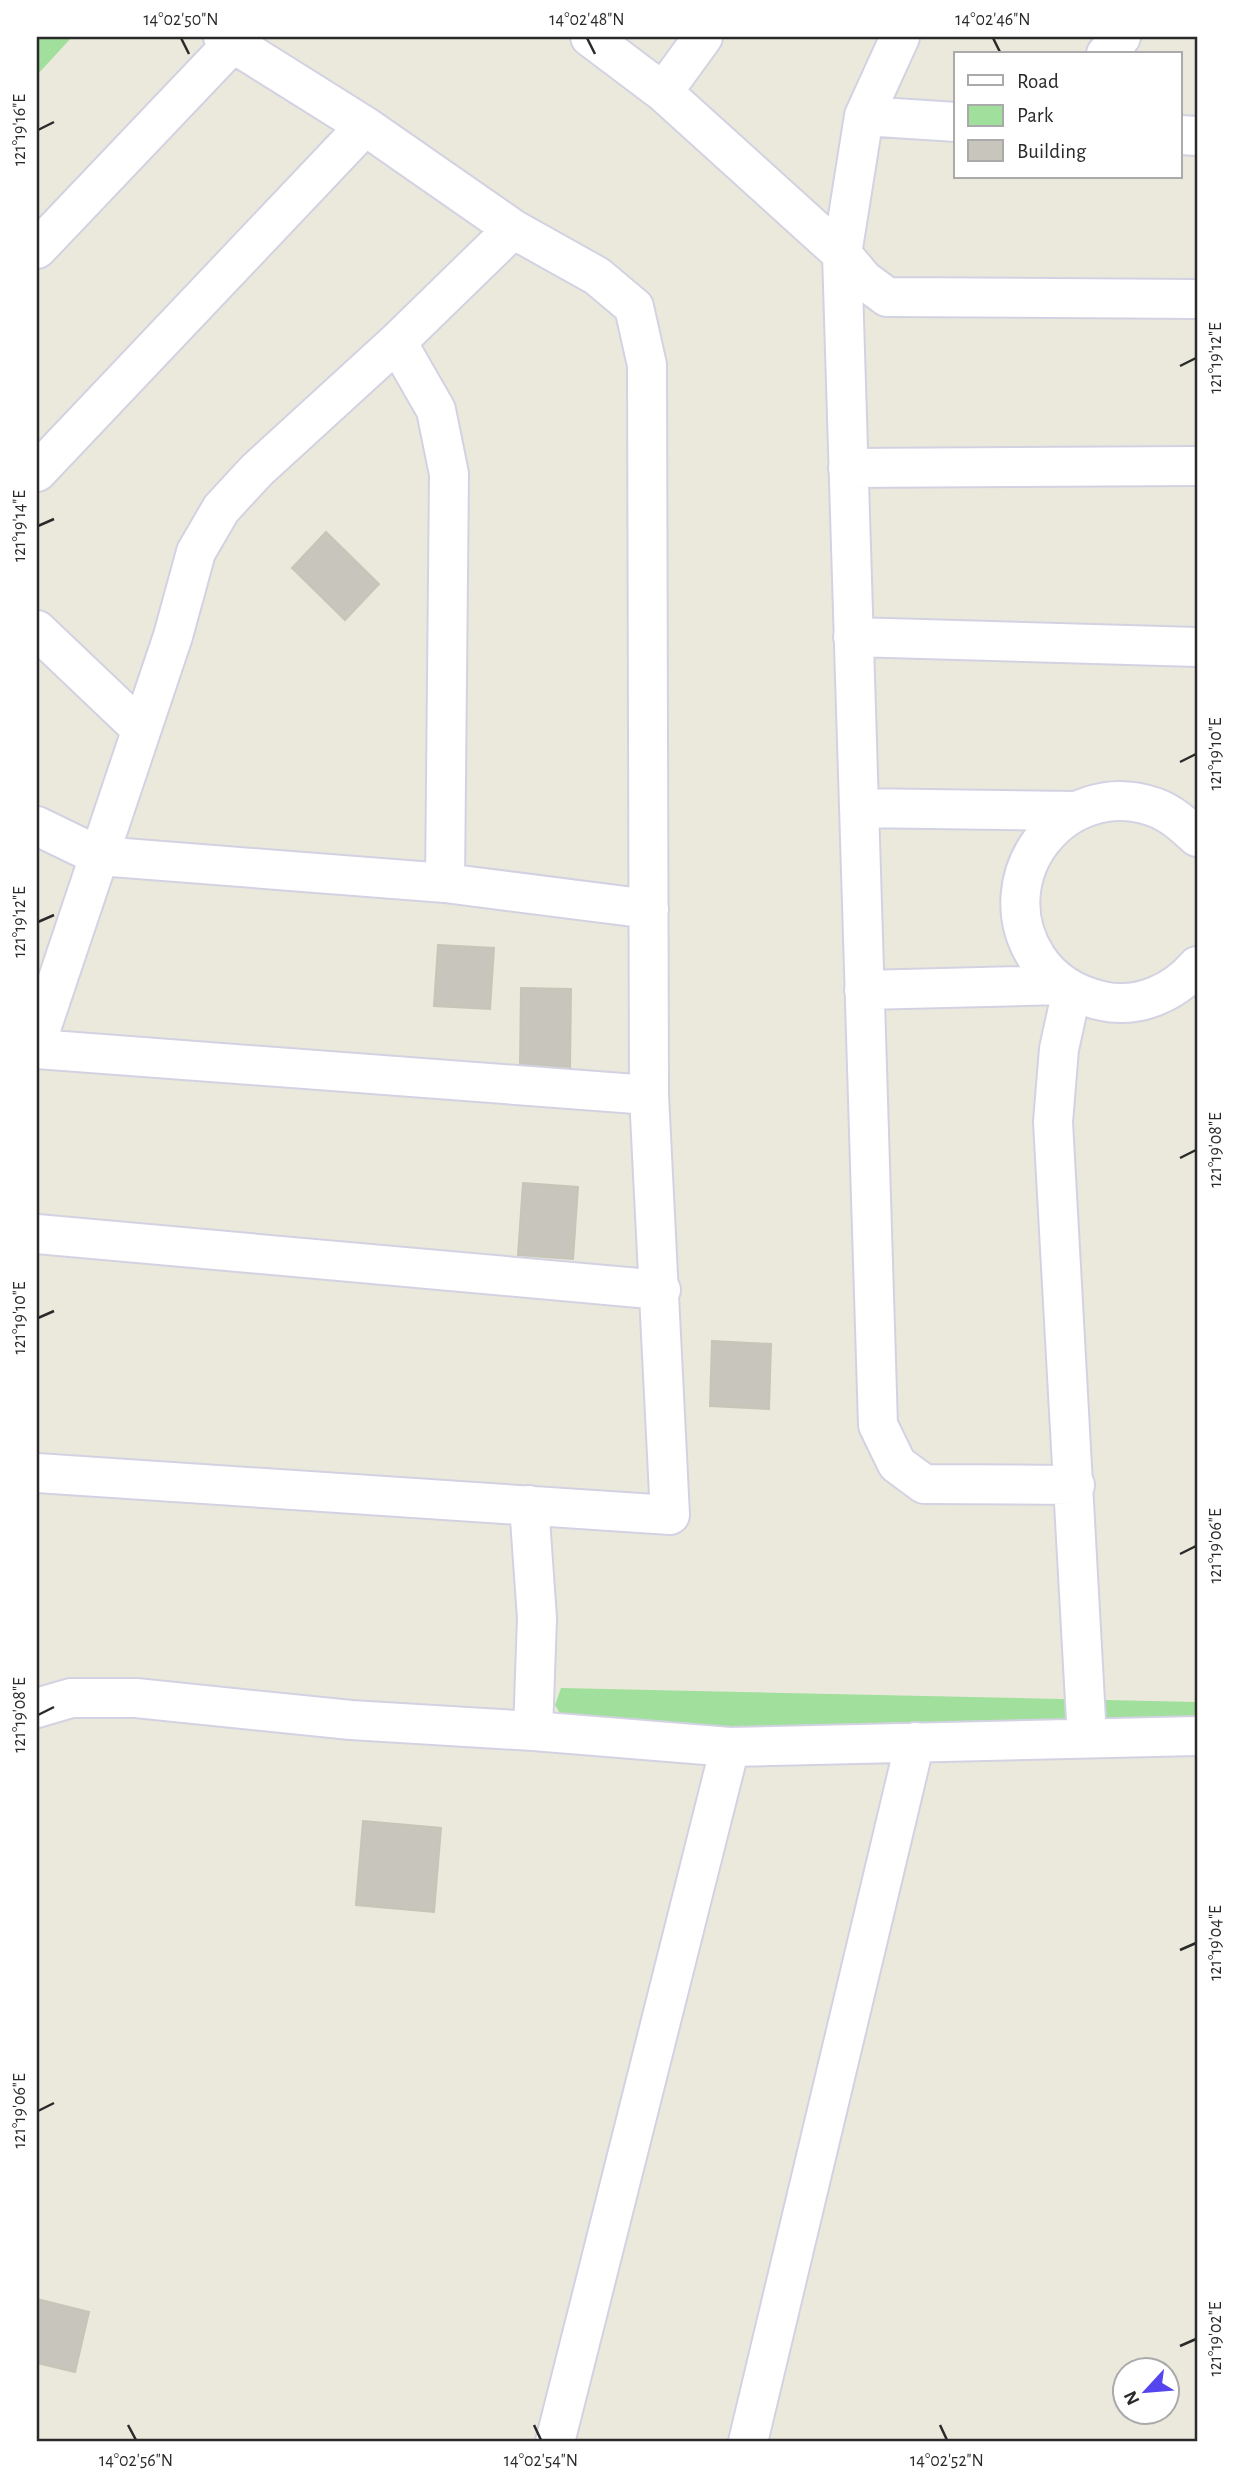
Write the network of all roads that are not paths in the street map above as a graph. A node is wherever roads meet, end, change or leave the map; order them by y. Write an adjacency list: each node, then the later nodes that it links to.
1 (590, 37): 7 (street)
2 (703, 37): 7 (street)
3 (900, 37): 8 (street)
4 (1121, 37): 6 (street)
5 (228, 40): 10 (street); 12 (street)
6 (1108, 52)
7 (663, 92): 13 (street)
8 (864, 116): 9 (street); 13 (street)
9 (954, 122)
10 (365, 126): 11 (street); 18 (street)
11 (513, 229): 15 (street); 29 (street)
12 (37, 249)
13 (842, 254): 14 (street); 17 (street)
14 (1197, 299)
15 (397, 342): 22 (street); 28 (street)
16 (1197, 466): 17 (street)
17 (848, 468): 20 (street)
18 (37, 472)
19 (37, 631): 22 (street)
20 (853, 637): 21 (street); 23 (street)
21 (1197, 647)
22 (141, 729): 27 (street)
23 (859, 808): 24 (street); 32 (street)
24 (1077, 811): 25 (street); 31 (street)
25 (1191, 825)
26 (37, 826): 27 (street)
27 (100, 856): 28 (street); 34 (street)
28 (445, 883): 29 (street)
29 (649, 909): 36 (street)
30 (1197, 966): 33 (street)
31 (1068, 988): 32 (street); 33 (street); 40 (street)
32 (864, 990): 40 (street)
33 (1180, 994)
34 (37, 1041)
35 (37, 1049): 36 (street)
36 (649, 1095): 38 (street)
37 (37, 1234): 38 (street)
38 (661, 1290): 41 (street)
39 (37, 1473): 41 (street)
40 (1075, 1485): 45 (street)
41 (529, 1505): 43 (street)
42 (37, 1708): 43 (street)
43 (533, 1731): 47 (street)
44 (1197, 1736): 45 (street)
45 (1087, 1738): 46 (street)
46 (915, 1742): 47 (street); 49 (street)
47 (730, 1747): 48 (street)
48 (555, 2442)
49 (748, 2442)

